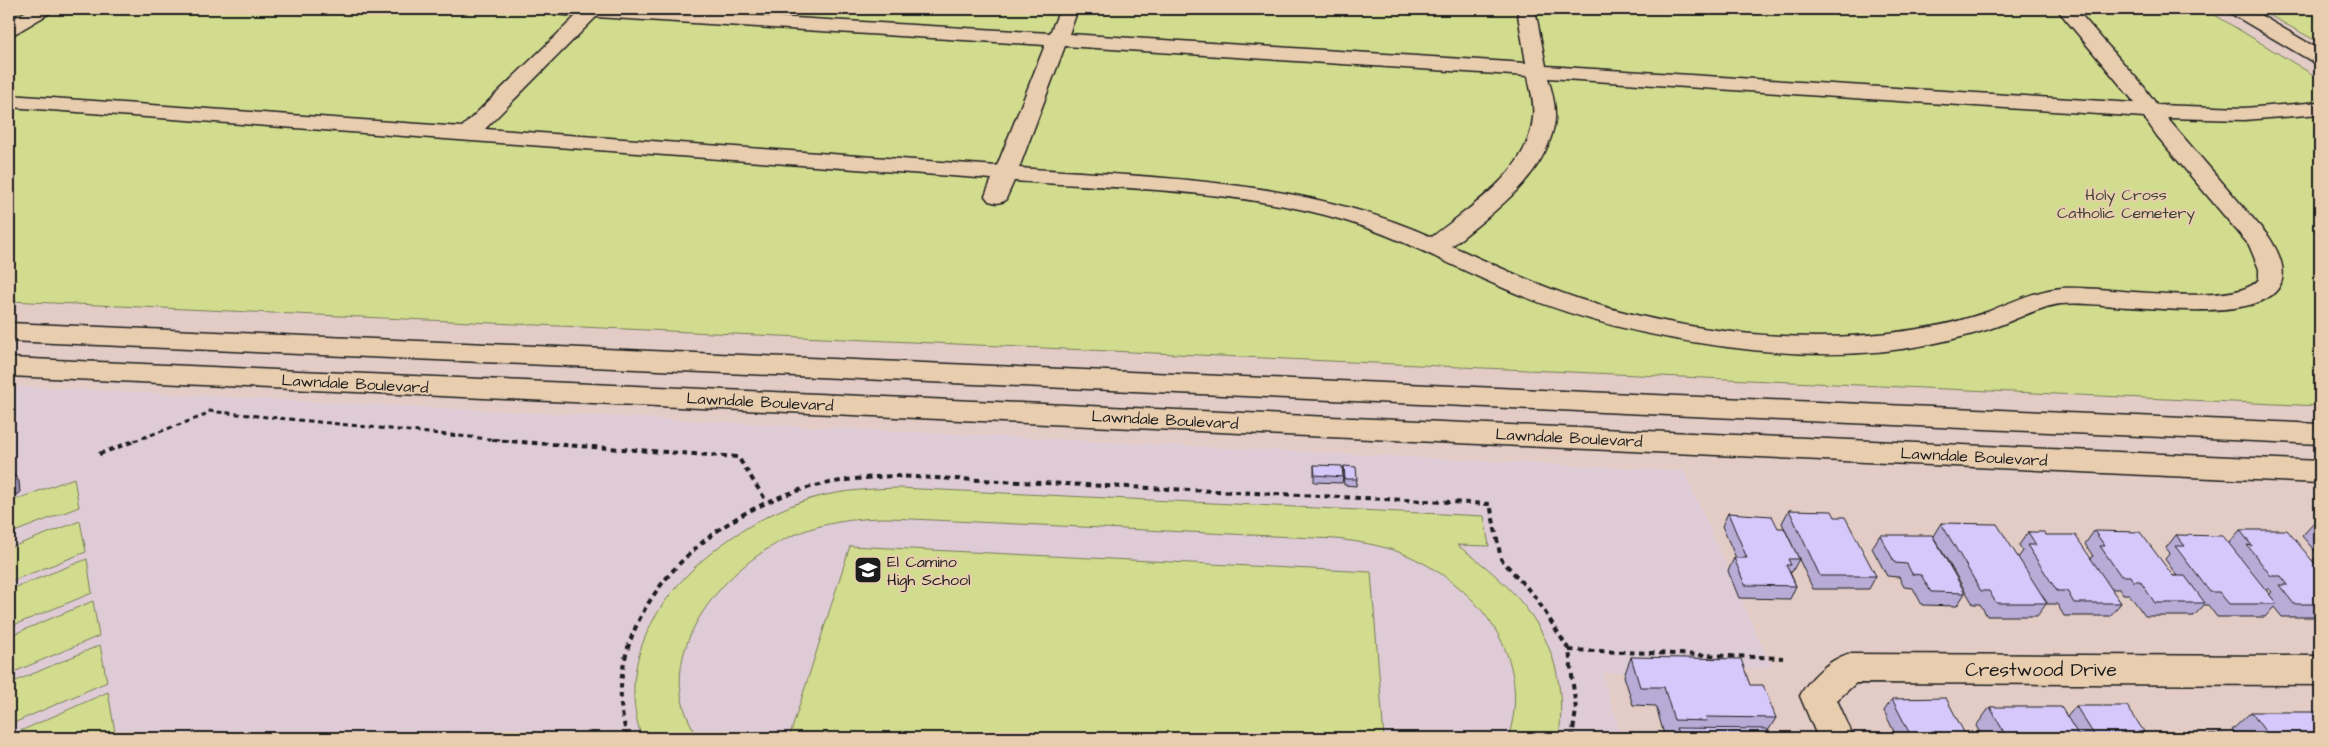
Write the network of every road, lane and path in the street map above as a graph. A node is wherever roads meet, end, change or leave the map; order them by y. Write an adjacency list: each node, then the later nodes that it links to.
1 (43, 9): 8 (street)
2 (553, 9): 7 (street)
3 (1069, 9): 9 (street)
4 (1526, 9): 11 (street)
5 (2066, 9): 14 (street)
6 (2237, 9): 10 (street)
7 (593, 10): 9 (street); 15 (street)
8 (9, 29)
9 (1058, 40): 11 (street); 16 (street)
10 (2320, 58)
11 (1537, 71): 14 (street); 18 (street)
12 (9, 101): 15 (street)
13 (2320, 108): 14 (street)
14 (2151, 111): 18 (street)
15 (468, 134): 16 (street)
16 (1006, 172): 17 (street); 18 (street)
17 (997, 196)
18 (1435, 247)
19 (9, 332): 21 (street)
20 (9, 367): 23 (street, Lawndale Boulevard)
21 (2320, 434)
22 (99, 454): 24 (path)
23 (2320, 472)
24 (767, 502): 25 (path); 28 (path)
25 (1569, 650): 26 (path); 29 (path)
26 (1783, 658)
27 (2320, 671): 30 (street, Crestwood Drive)
28 (627, 738)
29 (1572, 738)
30 (1836, 738)

